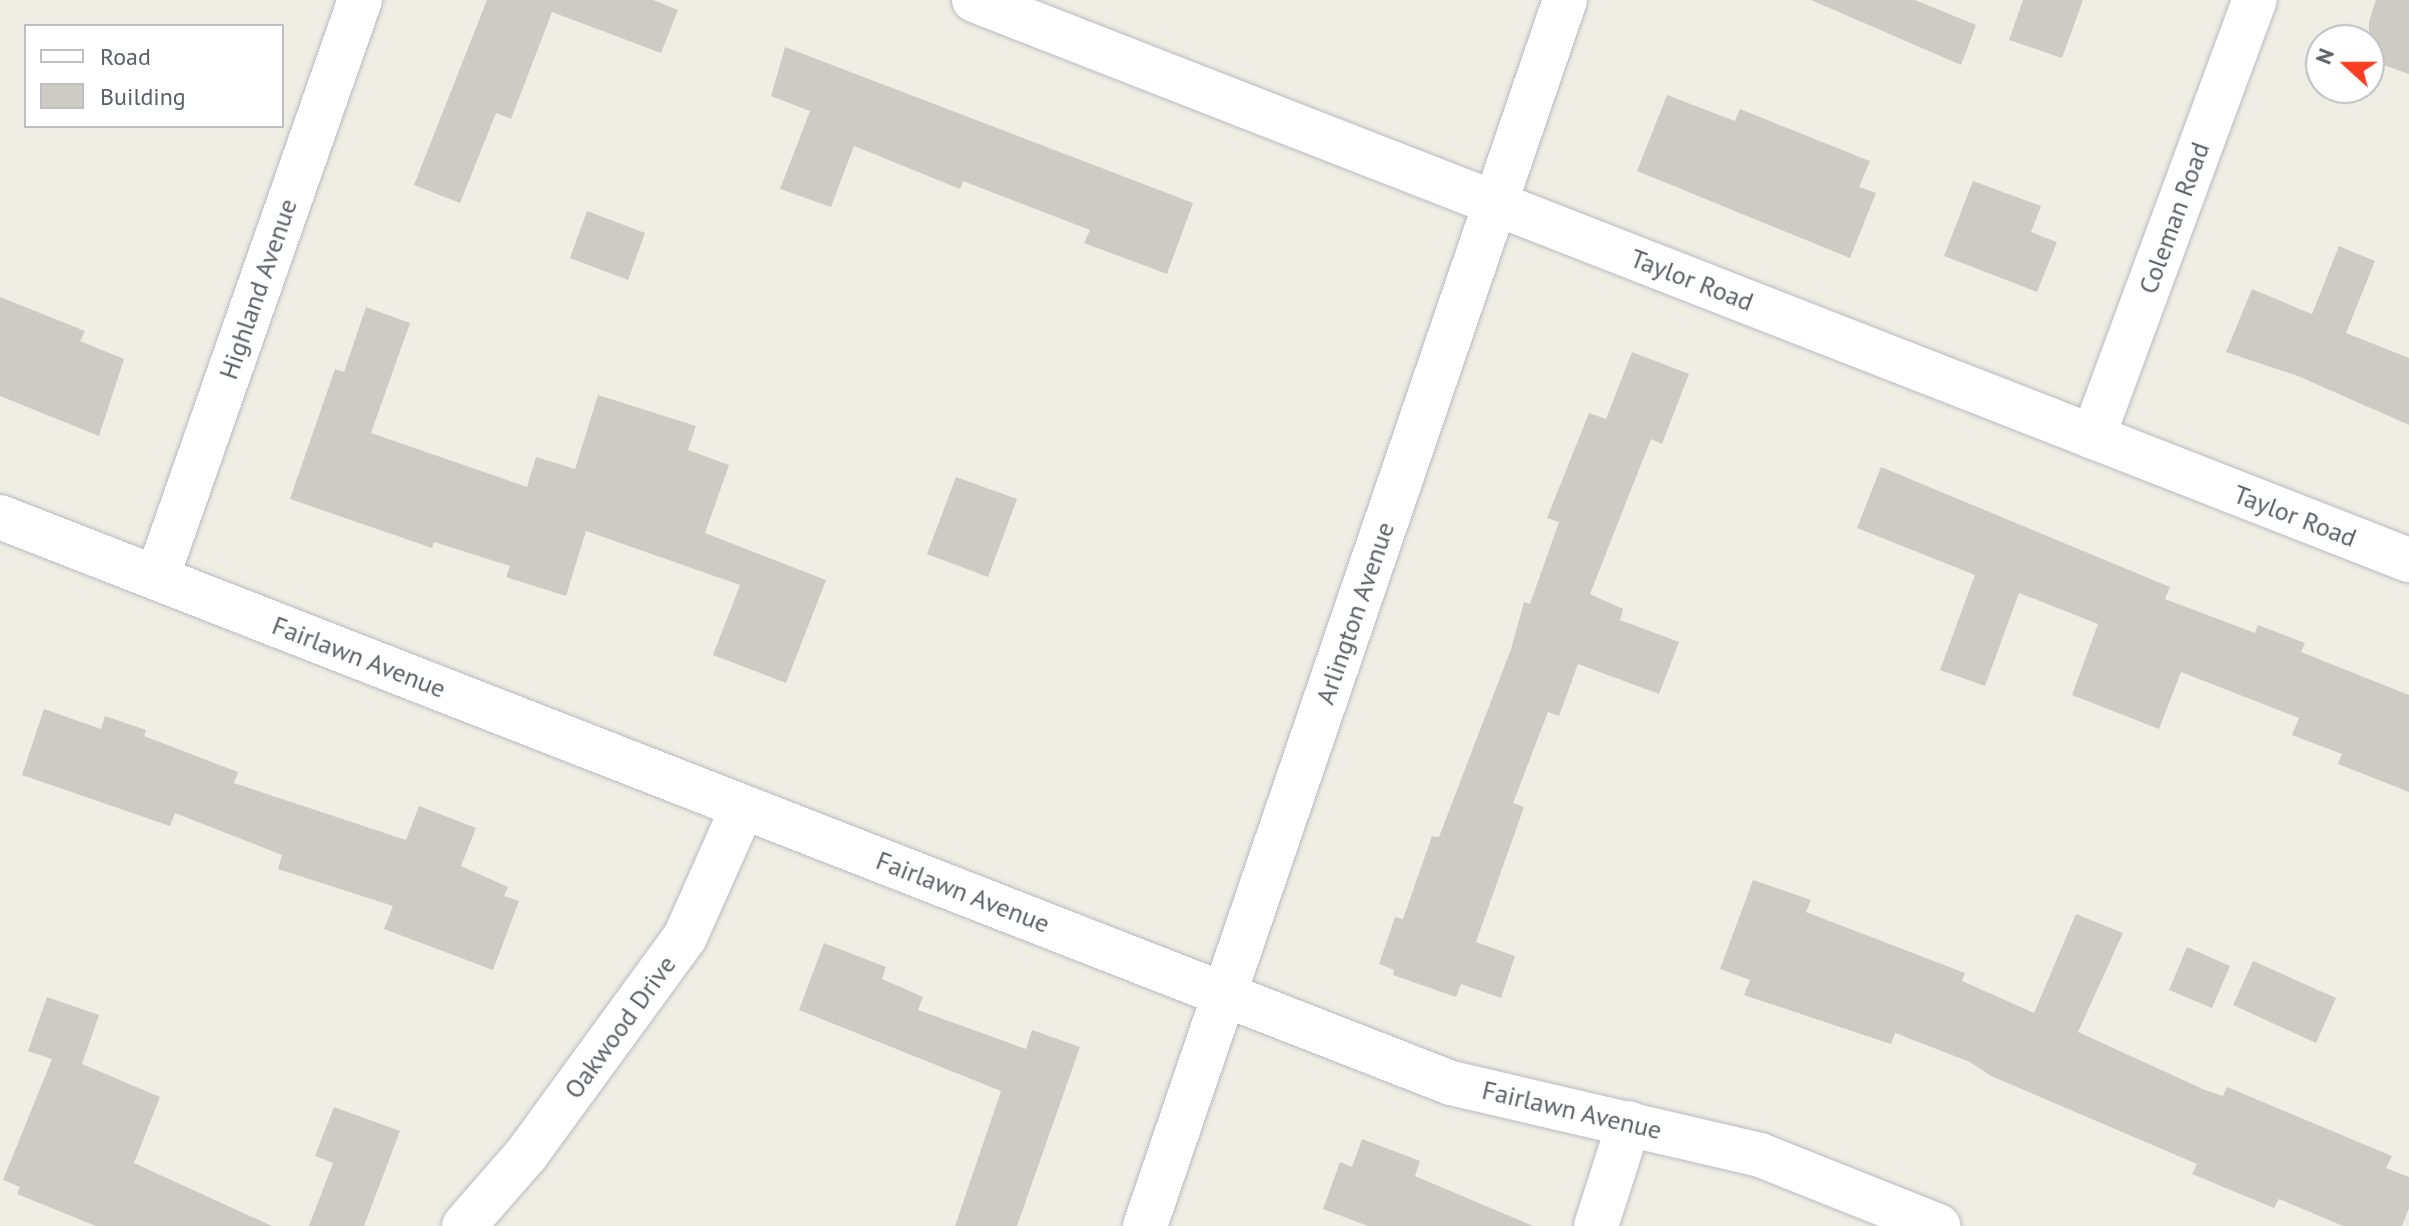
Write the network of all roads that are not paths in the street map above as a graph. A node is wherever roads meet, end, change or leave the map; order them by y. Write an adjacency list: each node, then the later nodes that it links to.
1 (360, 0): 9 (street, Highland Avenue)
2 (974, 0): 5 (street, Taylor Road)
3 (1565, 0): 5 (street, Arlington Avenue)
4 (2255, 0): 6 (street, Coleman Road)
5 (1493, 203): 6 (street, Taylor Road); 11 (street, Arlington Avenue)
6 (2093, 437): 8 (street, Taylor Road)
7 (0, 517): 9 (street, Fairlawn Avenue)
8 (2409, 560)
9 (157, 578): 10 (street, Fairlawn Avenue)
10 (743, 807): 11 (street, Fairlawn Avenue); 13 (street, Oakwood Drive)
11 (1226, 993): 12 (street, Fairlawn Avenue); 14 (street, Arlington Avenue)
12 (1629, 1123): 15 (street); 16 (street, Fairlawn Avenue)
13 (464, 1226)
14 (1145, 1226)
15 (1596, 1226)
16 (1938, 1226)

